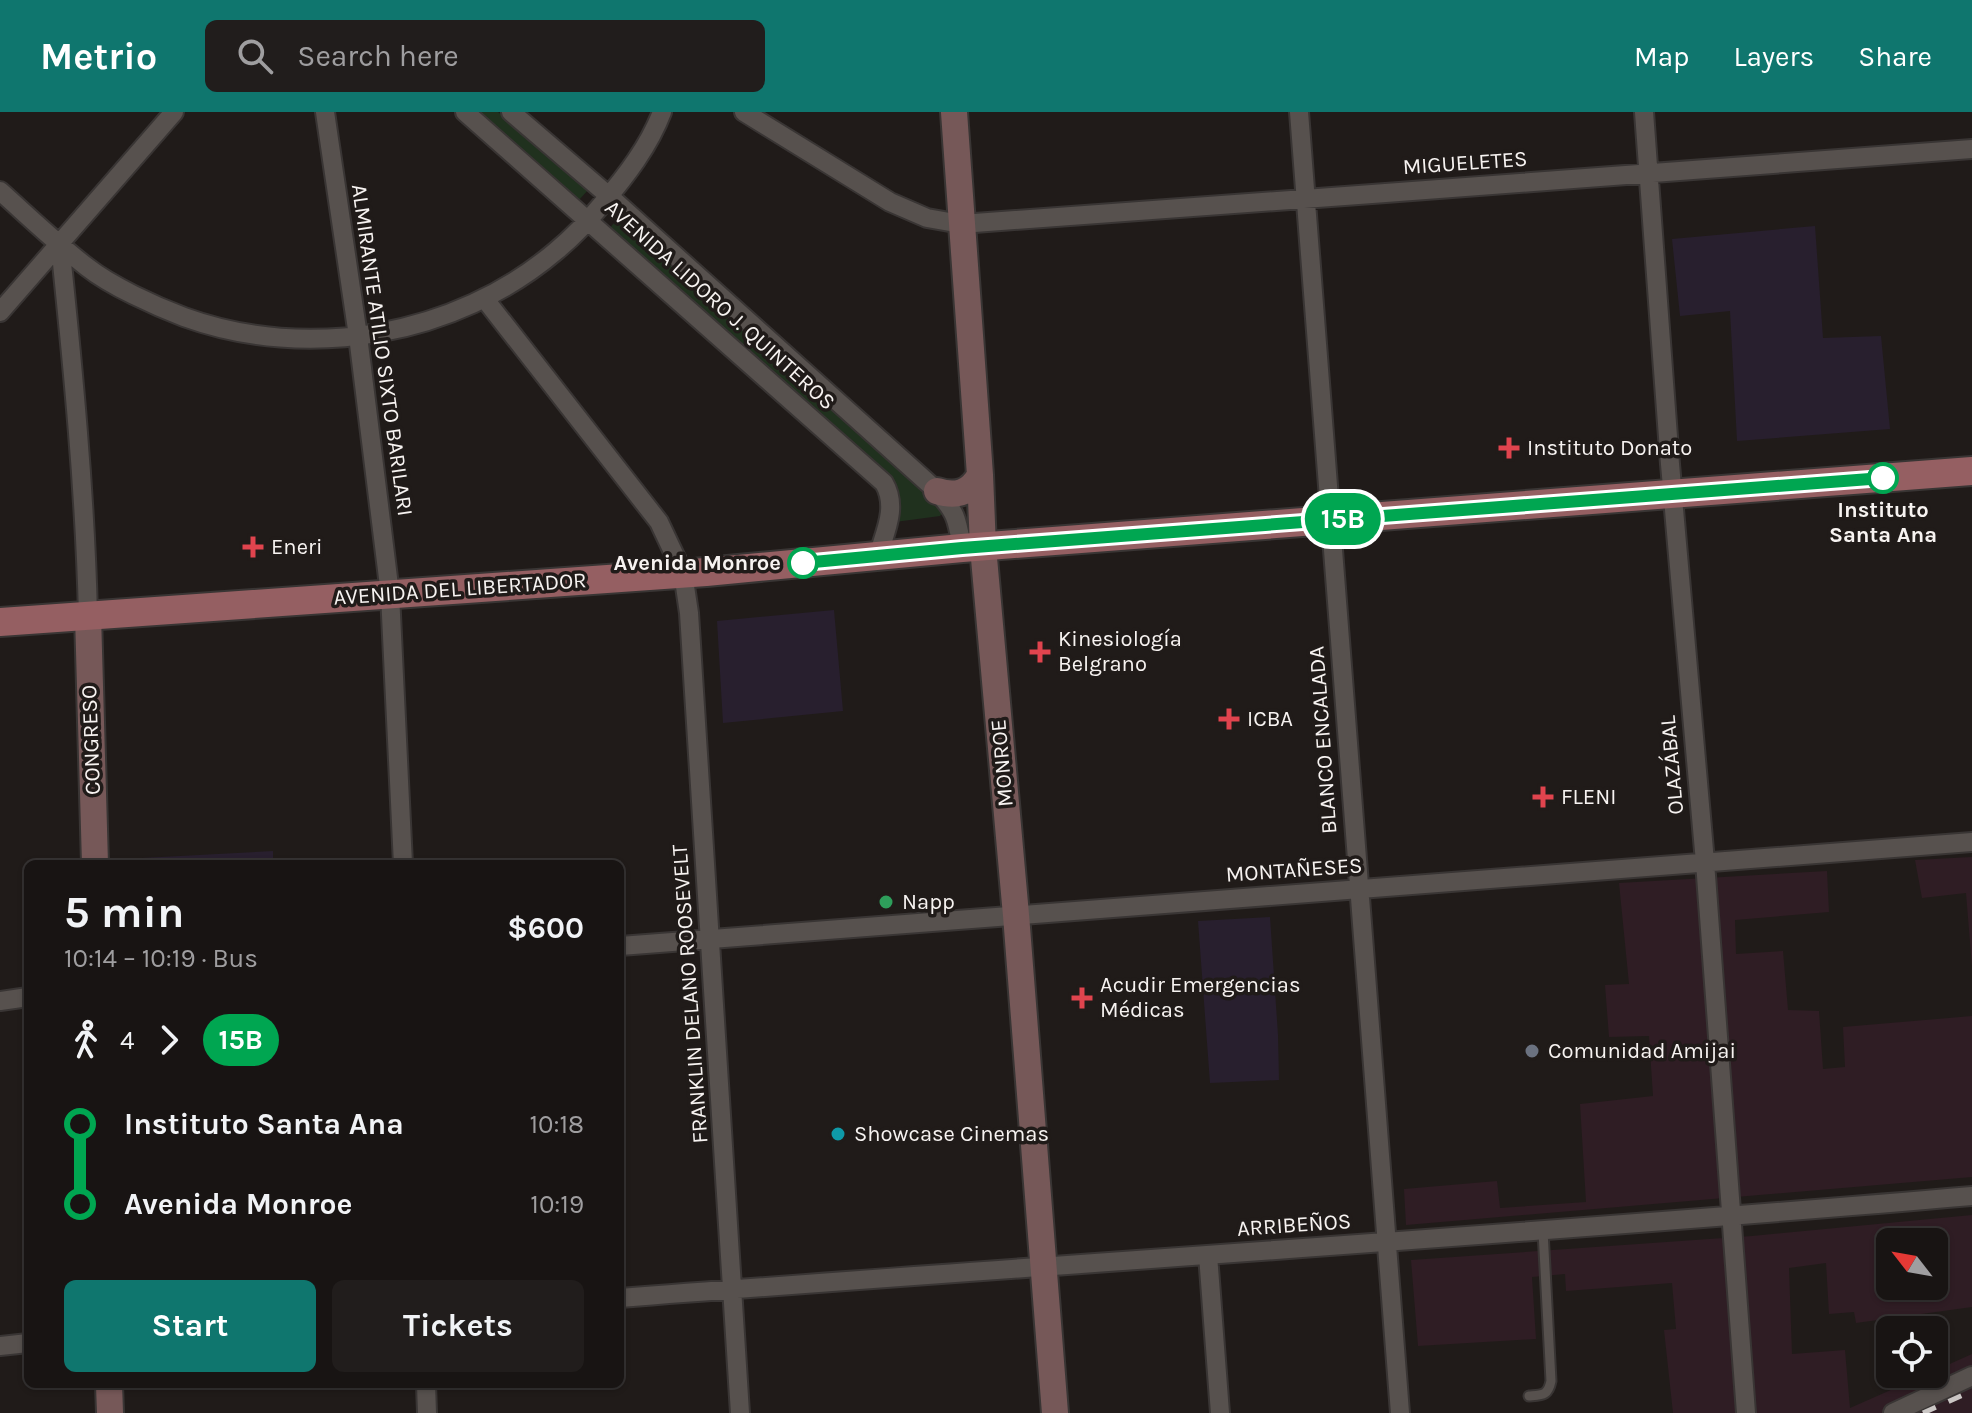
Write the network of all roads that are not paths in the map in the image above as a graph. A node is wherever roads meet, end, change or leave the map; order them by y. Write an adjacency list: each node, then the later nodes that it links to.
1 (174, 112): 17 (street)
2 (325, 112): 20 (street, ALMIRANTE ATILIO SIXTO BARILARI)
3 (465, 112): 15 (street, AVENIDA LIDORO J. QUINTEROS)
4 (511, 112): 13 (street, AVENIDA LIDORO J. QUINTEROS)
5 (662, 112): 13 (street)
6 (744, 112): 16 (street, MIGUELETES)
7 (954, 112): 16 (main road, MONROE)
8 (1299, 112): 14 (street, BLANCO ENCALADA)
9 (1644, 112): 11 (street, OLAZÁBAL)
10 (1972, 149): 11 (street, MIGUELETES)
11 (1650, 176): 14 (street, MIGUELETES); 24 (street, OLAZÁBAL)
12 (0, 191): 17 (street)
13 (609, 196): 15 (street); 23 (street, AVENIDA LIDORO J. QUINTEROS)
14 (1305, 198): 16 (street, MIGUELETES); 25 (street, BLANCO ENCALADA)
15 (588, 220): 18 (street); 27 (street, AVENIDA LIDORO J. QUINTEROS)
16 (961, 224): 22 (main road, MONROE)
17 (60, 244): 19 (street); 20 (street); 30 (street)
18 (484, 298): 20 (street); 28 (street, FRANKLIN DELANO ROOSEVELT)
19 (0, 312)
20 (358, 336): 29 (street, ALMIRANTE ATILIO SIXTO BARILARI)
21 (1972, 471): 24 (main road, AVENIDA DEL LIBERTADOR)
22 (980, 475): 23 (main road); 26 (main road, MONROE)
23 (937, 491): 26 (street, AVENIDA LIDORO J. QUINTEROS)
24 (1673, 494): 25 (main road, AVENIDA DEL LIBERTADOR); 35 (street, OLAZÁBAL)
25 (1331, 520): 26 (main road, AVENIDA DEL LIBERTADOR); 36 (street, BLANCO ENCALADA)
26 (972, 548): 27 (main road, AVENIDA DEL LIBERTADOR); 37 (main road, MONROE)
27 (878, 556): 28 (main road, AVENIDA DEL LIBERTADOR)
28 (683, 573): 29 (main road, AVENIDA DEL LIBERTADOR); 38 (street, FRANKLIN DELANO ROOSEVELT)
29 (390, 594): 30 (main road, AVENIDA DEL LIBERTADOR); 34 (street, ALMIRANTE ATILIO SIXTO BARILARI)
30 (88, 615): 31 (main road, AVENIDA DEL LIBERTADOR); 33 (main road, CONGRESO)
31 (0, 622)
32 (1972, 842): 35 (street, MONTAÑESES)
33 (95, 860)
34 (403, 860)
35 (1705, 862): 36 (street, MONTAÑESES); 43 (street, OLAZÁBAL)
36 (1359, 889): 37 (street, MONTAÑESES); 45 (street, BLANCO ENCALADA)
37 (1016, 915): 38 (street, MONTAÑESES); 47 (main road, MONROE)
38 (711, 939): 39 (street, MONTAÑESES); 48 (street, FRANKLIN DELANO ROOSEVELT)
39 (624, 946)
40 (24, 998): 41 (street)
41 (0, 1001)
42 (1972, 1196): 43 (street, ARRIBEÑOS)
43 (1730, 1217): 44 (street, ARRIBEÑOS); 62 (street, OLAZÁBAL)
44 (1543, 1231): 45 (street, ARRIBEÑOS); 55 (lane)
45 (1388, 1243): 46 (street, ARRIBEÑOS); 61 (street, BLANCO ENCALADA)
46 (1208, 1255): 47 (street, ARRIBEÑOS); 60 (street)
47 (1042, 1266): 48 (street, ARRIBEÑOS); 59 (main road, MONROE)
48 (732, 1289): 49 (street, ARRIBEÑOS); 58 (street, FRANKLIN DELANO ROOSEVELT)
49 (624, 1298)
50 (24, 1343): 51 (street)
51 (0, 1346)
52 (1972, 1376): 63 (street)
53 (109, 1388): 56 (main road)
54 (426, 1388): 57 (street)
55 (1529, 1396)
56 (110, 1413)
57 (427, 1413)
58 (740, 1413)
59 (1055, 1413)
60 (1220, 1413)
61 (1400, 1413)
62 (1746, 1413)
63 (1893, 1413)

